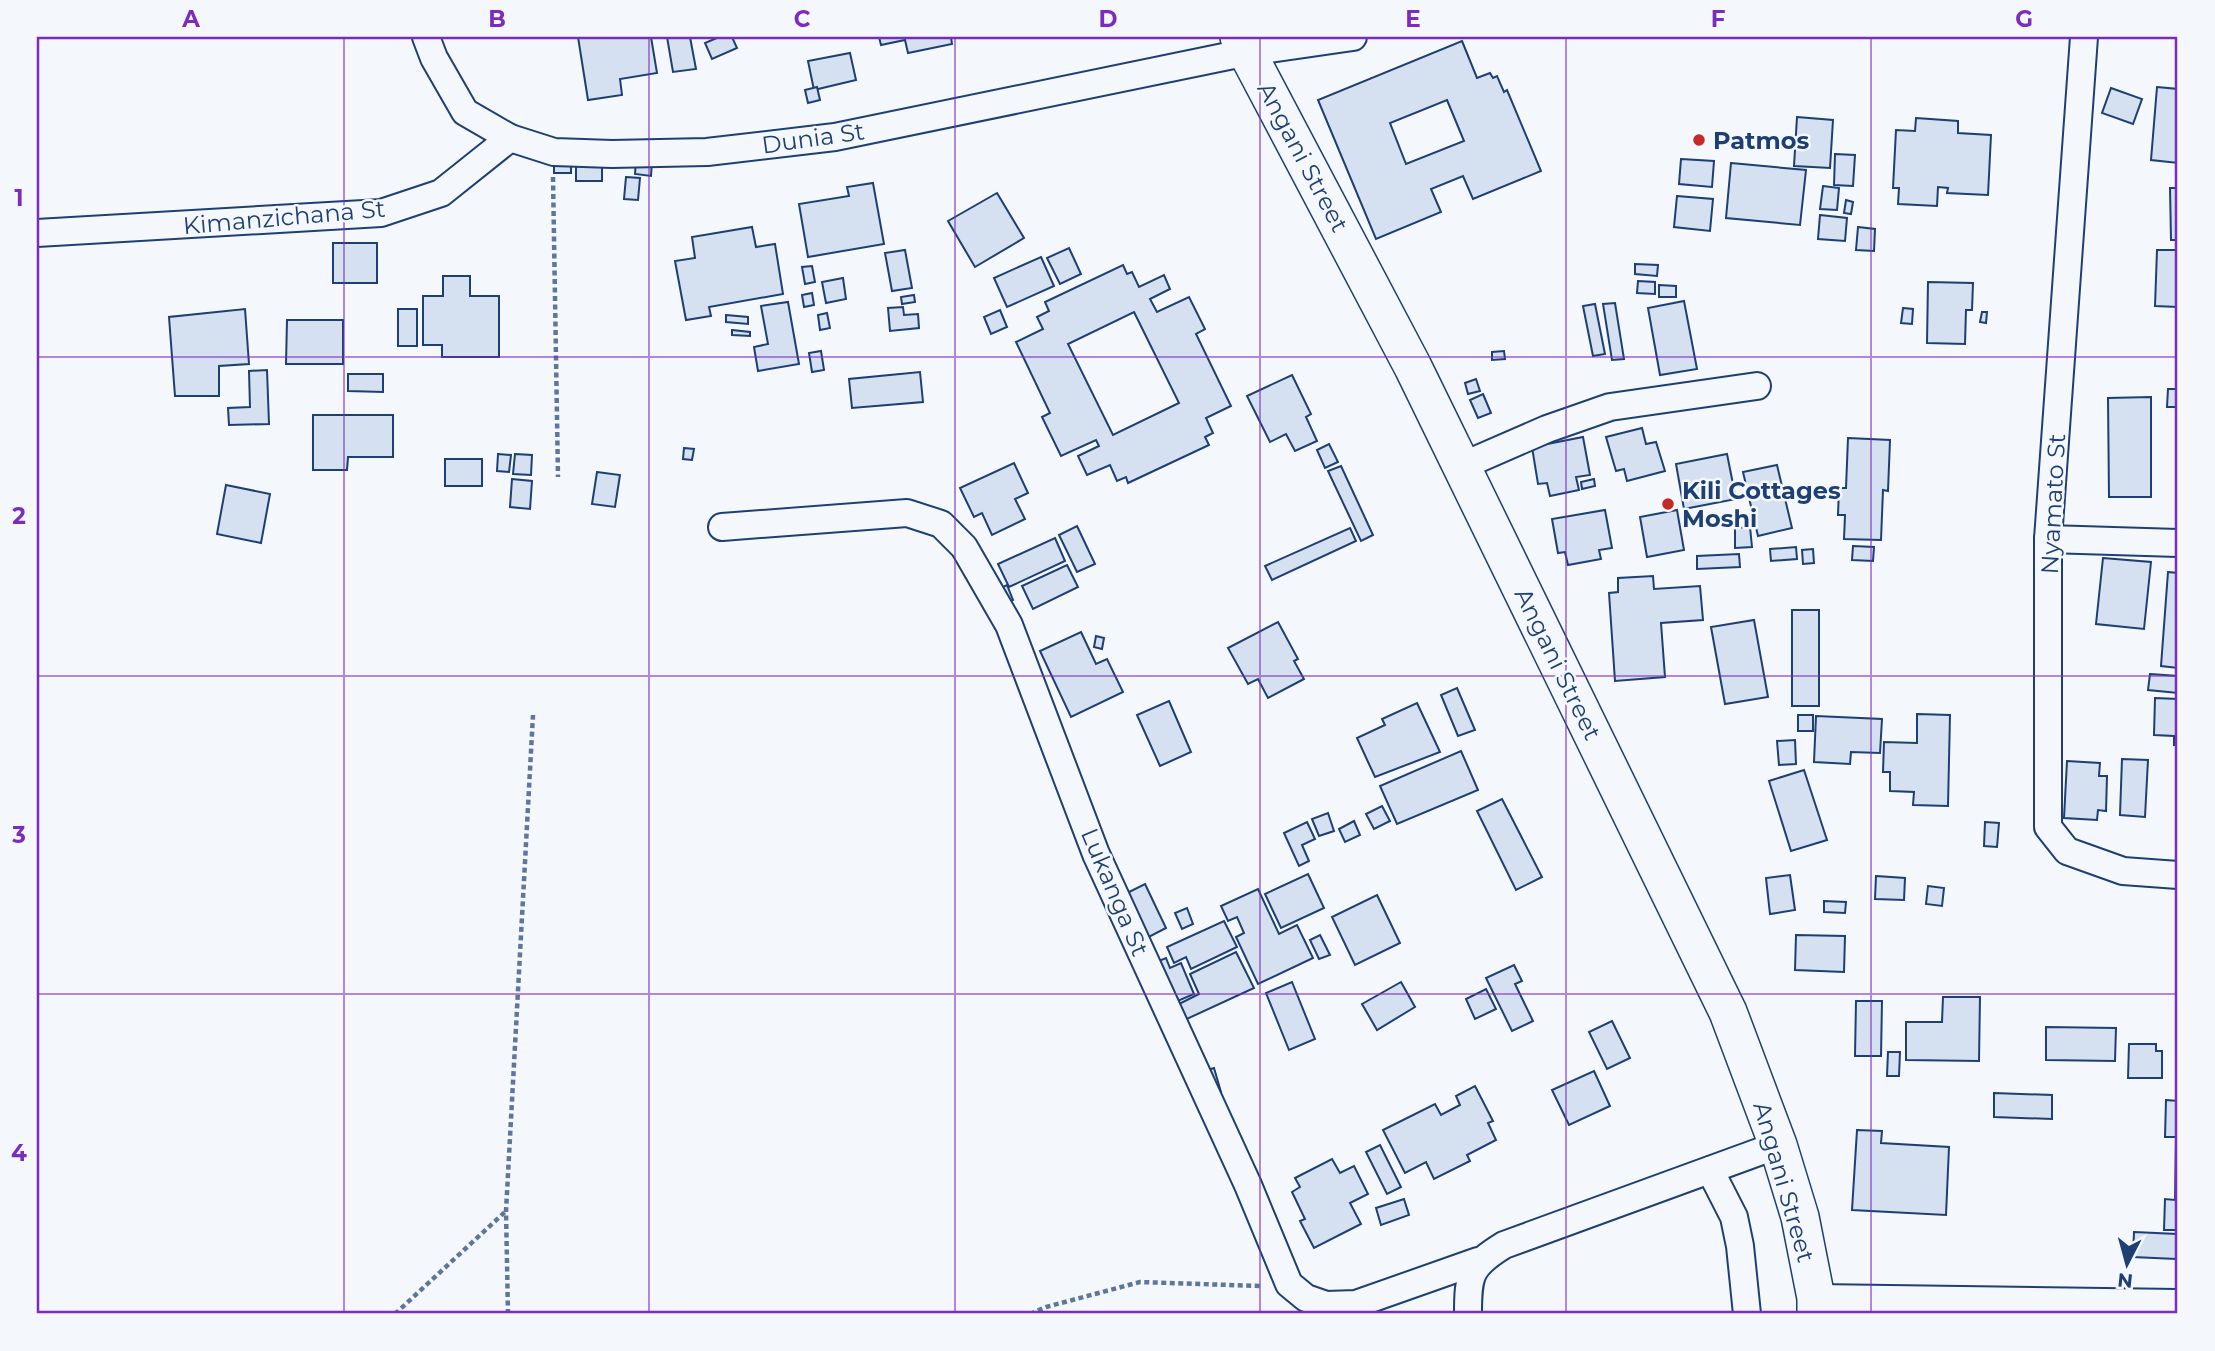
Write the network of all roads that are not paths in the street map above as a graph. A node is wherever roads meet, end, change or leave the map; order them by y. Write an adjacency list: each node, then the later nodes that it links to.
1 (426, 37): 5 (street, Dunia St)
2 (1353, 37): 4 (street)
3 (2084, 37): 10 (street, Nyamato St)
4 (1243, 44): 5 (street, Dunia St); 8 (street, Angani Street)
5 (510, 138): 6 (street, Kimanzichana St)
6 (37, 233)
7 (1757, 386): 8 (street)
8 (1462, 466): 13 (street, Angani Street)
9 (722, 527): 15 (street, Lukanga St)
10 (2049, 539): 11 (street); 12 (street, Nyamato St)
11 (2178, 543)
12 (2178, 876)
13 (1778, 1145): 14 (street); 17 (street, Angani Street)
14 (1710, 1170): 15 (street); 19 (street)
15 (1478, 1261): 18 (street)
16 (2178, 1303): 17 (street)
17 (1816, 1306)
18 (1468, 1314)
19 (1747, 1314)

